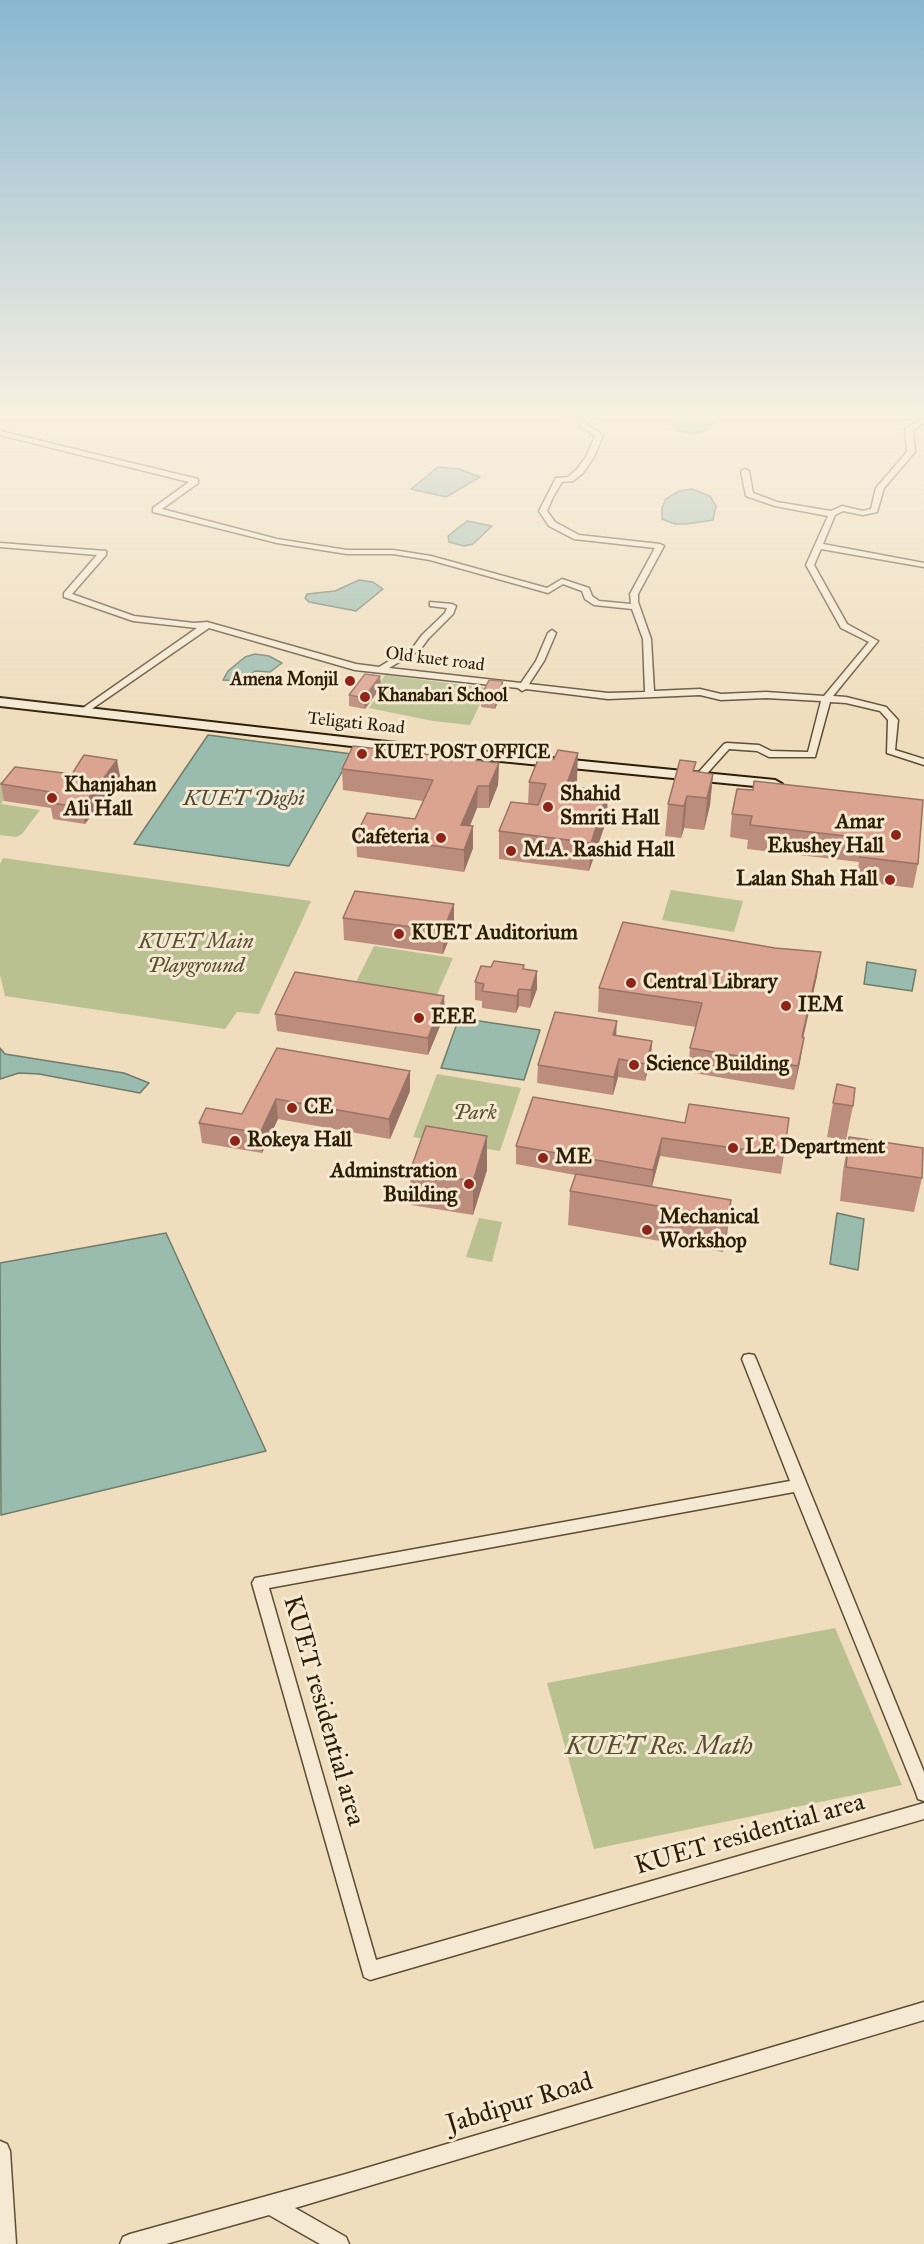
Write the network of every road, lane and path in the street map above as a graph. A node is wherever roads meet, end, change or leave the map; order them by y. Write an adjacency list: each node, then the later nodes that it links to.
1 (186, 518): 8 (street)
2 (548, 518): 8 (street)
3 (830, 518): 5 (street)
4 (0, 544): 9 (street, Old kuet road)
5 (819, 546): 6 (street); 14 (street)
6 (924, 565)
7 (433, 604): 11 (street)
8 (636, 607): 13 (street)
9 (207, 626): 11 (street, Old kuet road); 16 (street)
10 (552, 633): 12 (street)
11 (380, 670): 12 (street, Old kuet road)
12 (522, 688): 13 (street, Old kuet road)
13 (650, 694): 14 (street, Old kuet road)
14 (825, 699): 17 (street, Old kuet road); 18 (street)
15 (0, 702): 16 (main road, Teligati Road)
16 (83, 712): 18 (main road, Teligati Road)
17 (924, 762)
18 (700, 776): 19 (main road, Teligati Road)
19 (793, 786)
20 (749, 1359): 21 (street)
21 (799, 1485): 22 (street); 23 (street, KUET residential area)
22 (924, 1793)
23 (924, 1811)
24 (924, 2011): 26 (street, Jabdipur Road)
25 (0, 2151): 27 (street)
26 (271, 2205): 28 (street, Jabdipur Road); 29 (street)
27 (6, 2244)
28 (130, 2244)
29 (339, 2244)

